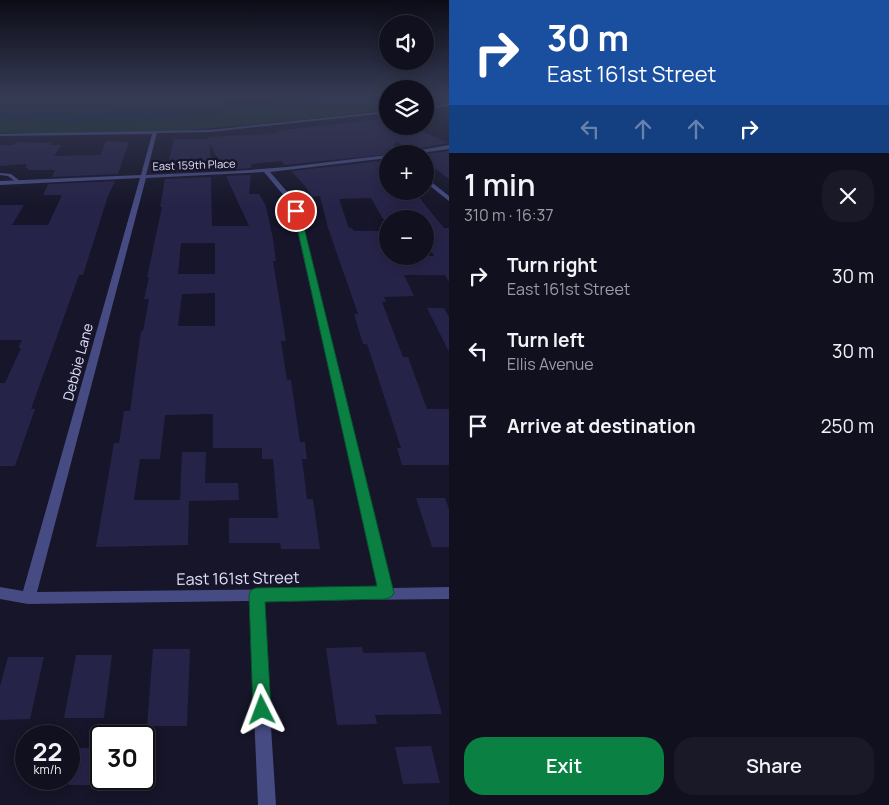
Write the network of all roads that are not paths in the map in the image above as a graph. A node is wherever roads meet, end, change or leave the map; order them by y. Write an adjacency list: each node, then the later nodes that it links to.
1 (155, 133): 2 (street); 3 (street); 9 (street, Debbie Lane)
2 (167, 133)
3 (0, 136)
4 (449, 147): 5 (street)
5 (434, 149)
6 (379, 157): 7 (street, East 159th Place)
7 (266, 171): 9 (street, East 159th Place); 16 (street)
8 (0, 174): 10 (lane)
9 (142, 177): 10 (street, East 159th Place); 18 (street, Debbie Lane)
10 (18, 181): 11 (street, East 159th Place)
11 (0, 183)
12 (434, 186): 13 (street)
13 (449, 199)
14 (449, 592): 16 (street, East 161st Street)
15 (0, 593): 18 (street, East 161st Street)
16 (386, 593): 17 (street, East 161st Street)
17 (256, 595): 18 (street, East 161st Street); 19 (street)
18 (28, 598)
19 (267, 805)

